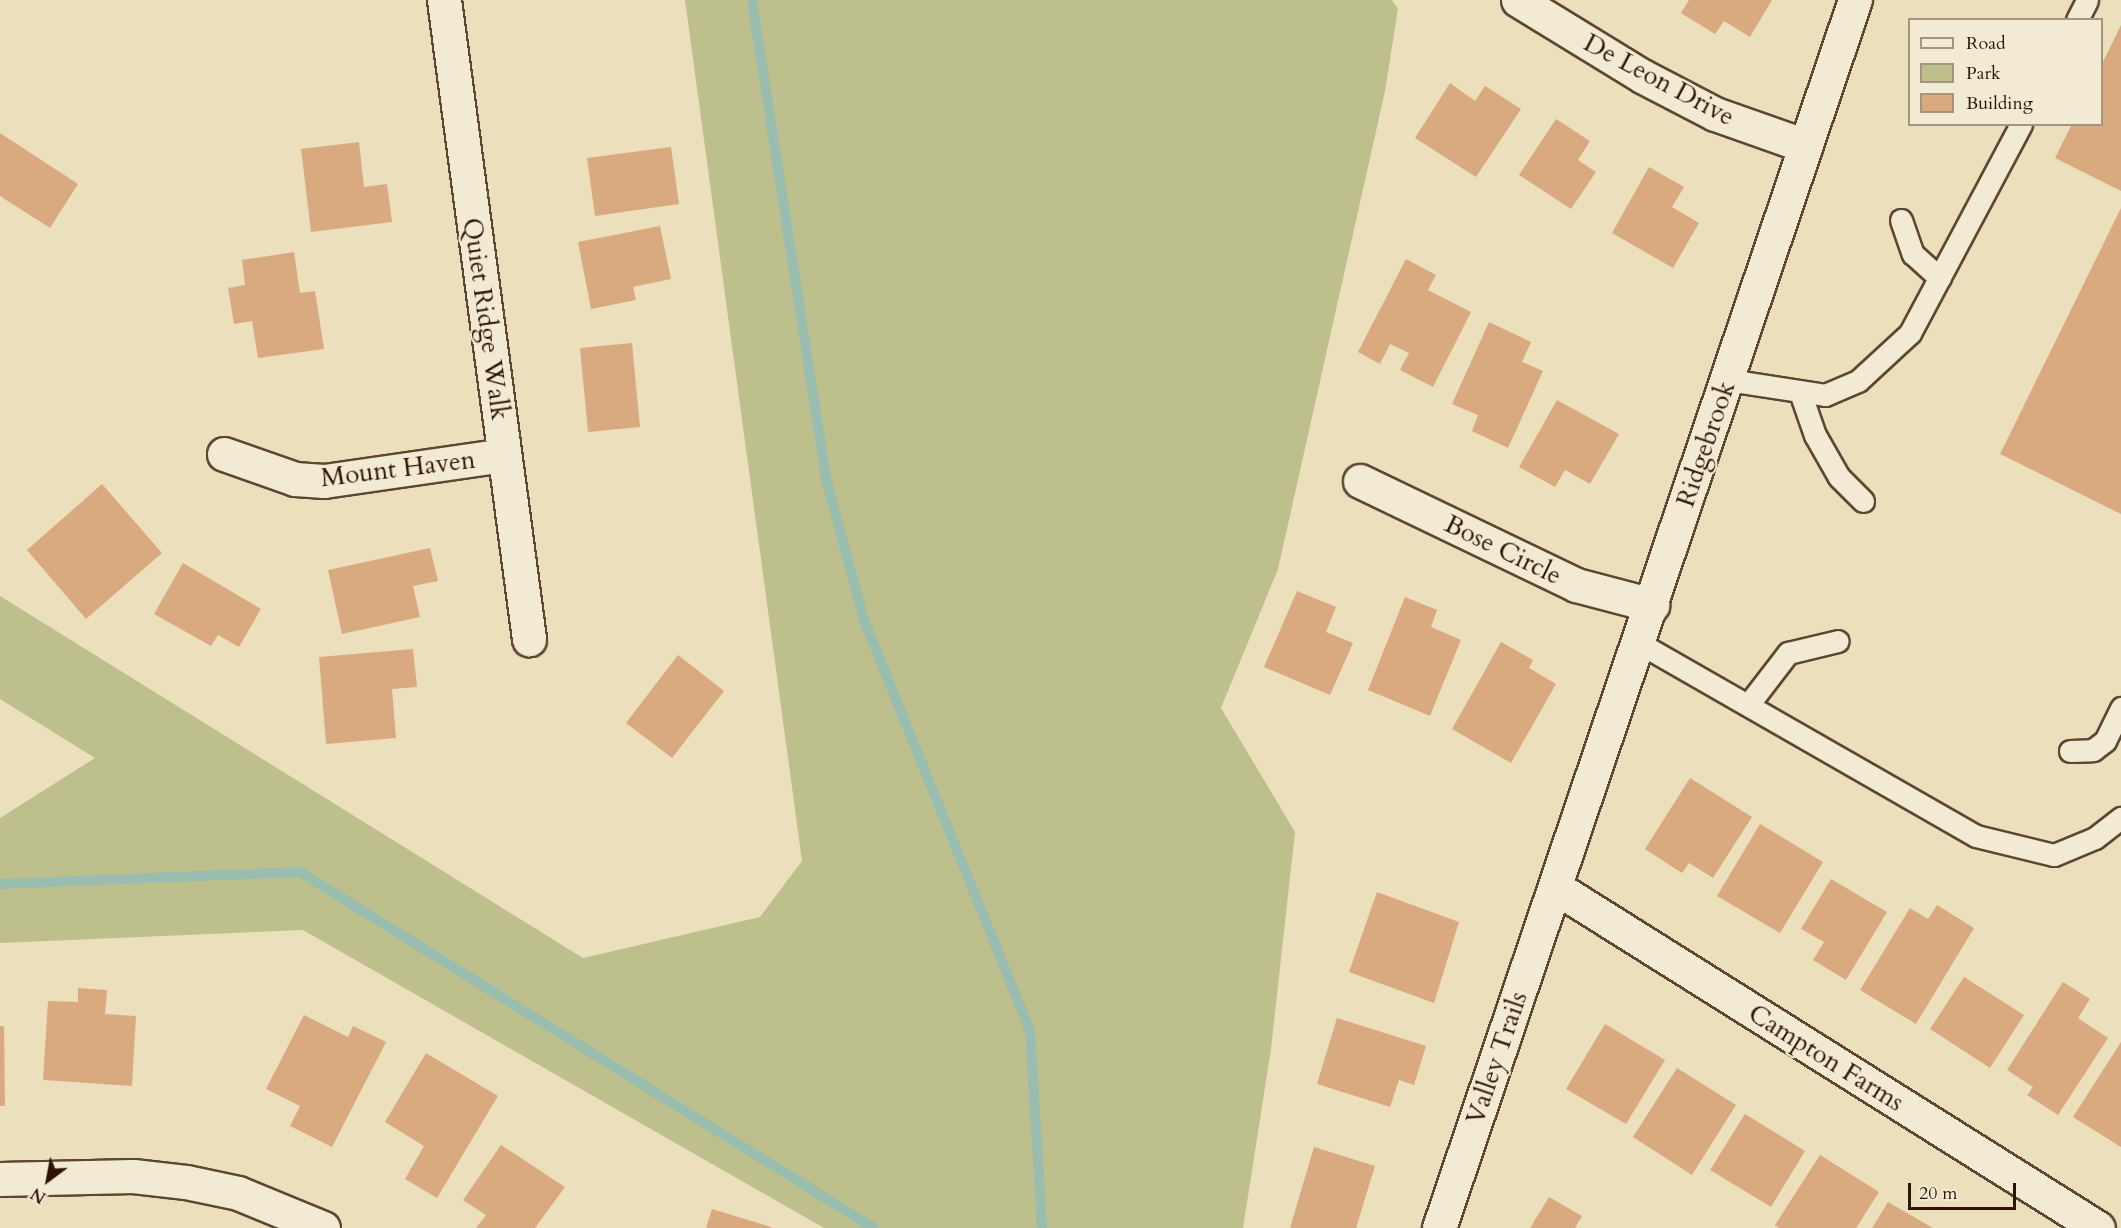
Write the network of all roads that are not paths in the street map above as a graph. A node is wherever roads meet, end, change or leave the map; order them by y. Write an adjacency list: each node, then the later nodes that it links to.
1 (444, 0): 13 (street, Quiet Ridge Walk)
2 (1518, 0): 7 (street, De Leon Drive)
3 (1855, 0): 7 (street, Ridgebrook)
4 (2087, 0): 5 (lane)
5 (2078, 18)
6 (2020, 126): 9 (lane)
7 (1806, 147): 10 (street, Ridgebrook)
8 (1901, 220): 9 (lane)
9 (1940, 278): 11 (lane)
10 (1728, 380): 11 (lane); 16 (street, Ridgebrook)
11 (1800, 392): 15 (lane)
12 (224, 454): 13 (street, Mount Haven)
13 (504, 455): 17 (street, Quiet Ridge Walk)
14 (1360, 481): 16 (street, Bose Circle)
15 (1863, 501)
16 (1652, 605): 19 (street, Ridgebrook)
17 (529, 639)
18 (1838, 641): 20 (lane)
19 (1639, 644): 20 (lane); 24 (street, Ridgebrook)
20 (1748, 705): 23 (lane)
21 (2121, 708): 22 (lane)
22 (2070, 751)
23 (2121, 818)
24 (1555, 887): 28 (street, Valley Trails); 29 (street, Campton Farms)
25 (0, 1179): 26 (street)
26 (270, 1217): 27 (street)
27 (323, 1228)
28 (1439, 1228)
29 (2098, 1228)

